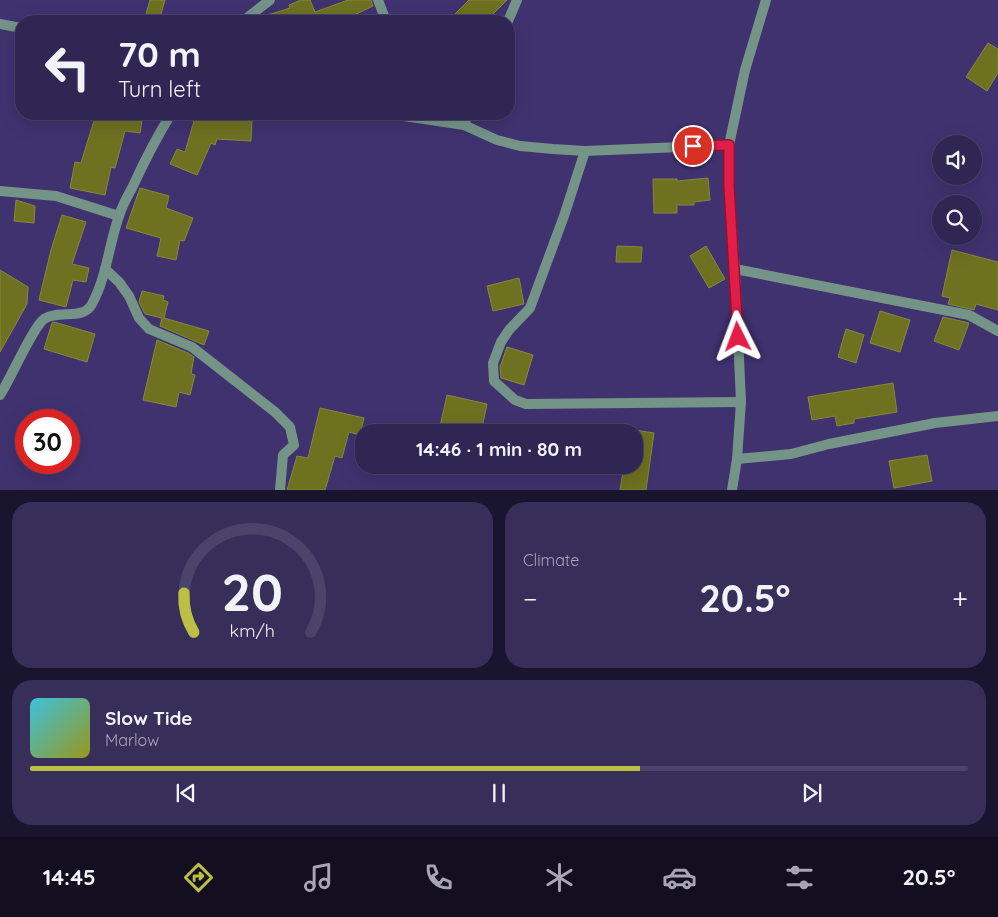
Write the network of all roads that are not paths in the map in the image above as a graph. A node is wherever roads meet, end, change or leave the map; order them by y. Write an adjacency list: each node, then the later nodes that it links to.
1 (270, 0): 5 (street)
2 (378, 0): 6 (street)
3 (517, 0): 7 (street)
4 (766, 0): 14 (street)
5 (251, 15)
6 (384, 15)
7 (511, 15)
8 (0, 24): 9 (street)
9 (15, 27)
10 (167, 120): 17 (street)
11 (448, 120): 13 (street)
12 (466, 120): 13 (street)
13 (464, 125): 15 (street)
14 (729, 145): 15 (street); 19 (street)
15 (585, 151): 22 (street)
16 (0, 191): 17 (street)
17 (119, 216): 18 (street)
18 (105, 269): 21 (street); 25 (street)
19 (735, 269): 20 (street); 22 (street)
20 (998, 331)
21 (2, 388)
22 (741, 402): 24 (street)
23 (998, 416): 24 (street)
24 (737, 460): 26 (street)
25 (280, 490)
26 (732, 490)

